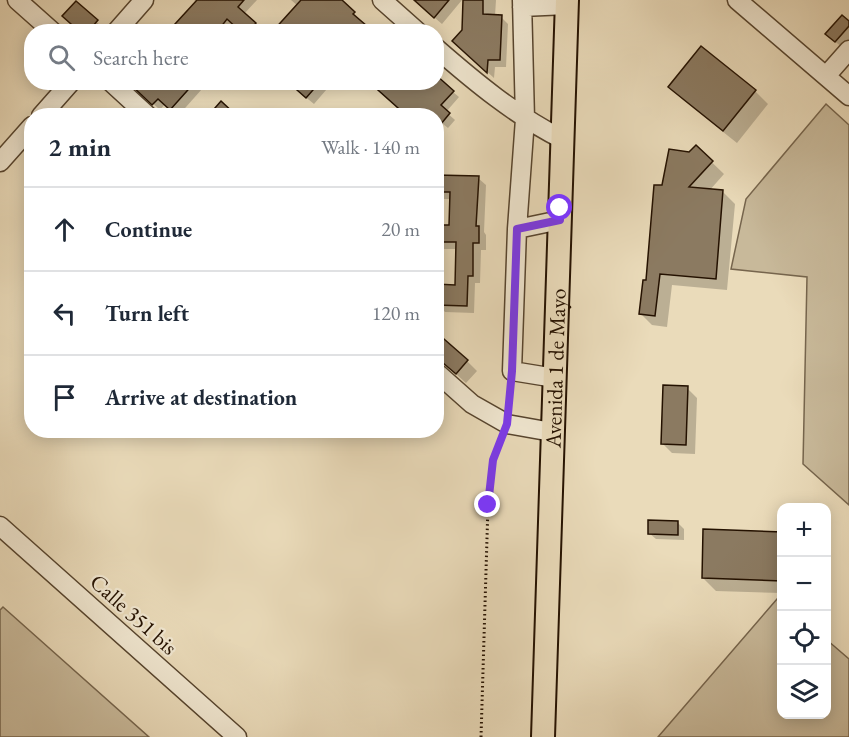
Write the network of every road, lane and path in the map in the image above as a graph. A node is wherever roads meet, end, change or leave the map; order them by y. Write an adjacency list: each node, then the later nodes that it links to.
1 (17, 0): 7 (street)
2 (144, 0): 8 (street)
3 (382, 0): 9 (street)
4 (737, 0): 12 (street)
5 (567, 2): 6 (street); 20 (main road, Avenida 1 de Mayo)
6 (522, 4): 18 (street)
7 (44, 24)
8 (123, 24)
9 (409, 24)
10 (849, 50): 12 (street)
11 (444, 55): 18 (street)
12 (826, 76): 15 (street)
13 (63, 90): 16 (street)
14 (120, 90): 17 (street)
15 (849, 96)
16 (48, 108)
17 (139, 108)
18 (525, 119): 20 (street); 23 (street)
19 (24, 135): 21 (street)
20 (562, 139): 22 (main road, Avenida 1 de Mayo)
21 (0, 162)
22 (560, 220): 23 (street); 25 (main road, Avenida 1 de Mayo)
23 (517, 229): 24 (street)
24 (512, 371): 25 (street); 27 (path)
25 (555, 378): 28 (main road, Avenida 1 de Mayo)
26 (444, 379): 27 (street)
27 (507, 424): 28 (street); 31 (path)
28 (552, 432): 32 (main road, Avenida 1 de Mayo)
29 (0, 526): 30 (street, Calle 351 bis)
30 (237, 737)
31 (481, 737)
32 (543, 737)

